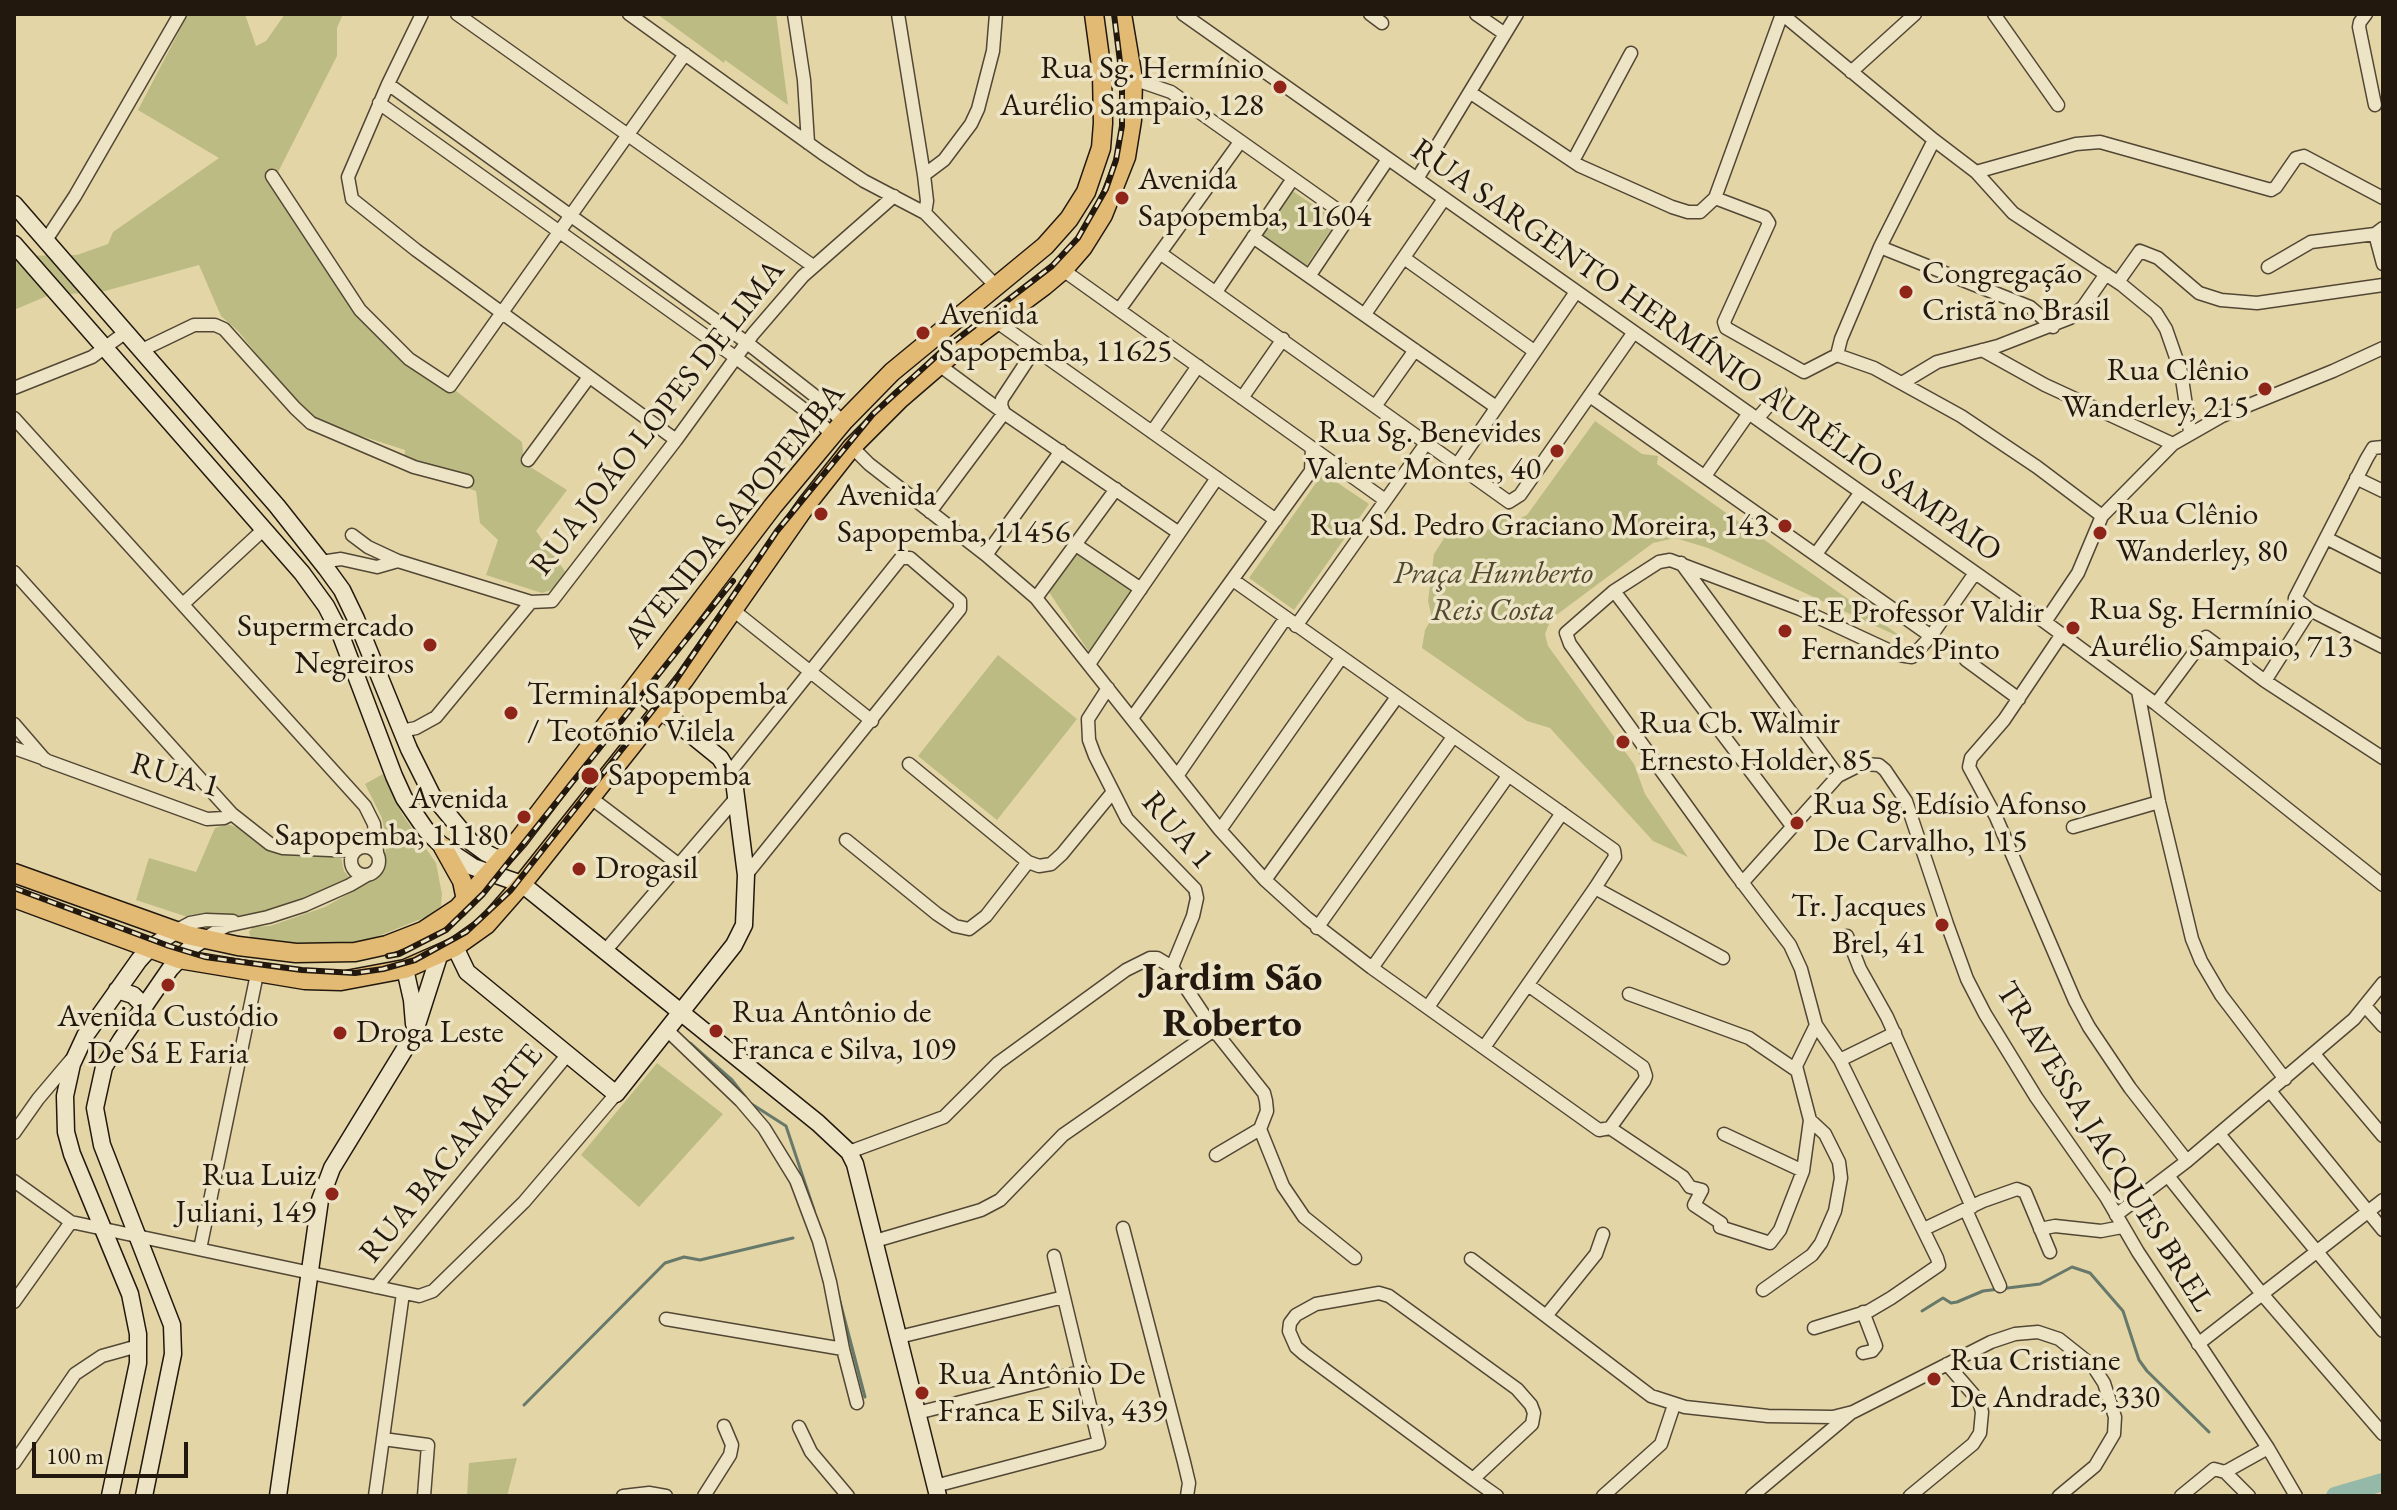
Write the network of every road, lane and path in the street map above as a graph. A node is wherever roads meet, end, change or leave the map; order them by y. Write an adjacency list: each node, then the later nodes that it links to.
1 (180, 14): 52 (street)
2 (422, 14): 24 (street)
3 (457, 14): 29 (street)
4 (629, 14): 21 (street)
5 (794, 14): 32 (street)
6 (898, 14): 36 (street)
7 (996, 14): 36 (street)
8 (1094, 14): 48 (main road, AVENIDA SAPOPEMBA)
9 (1122, 14): 23 (main road, AVENIDA SAPOPEMBA)
10 (1183, 14): 33 (street, RUA SARGENTO HERMÍNIO AURÉLIO SAMPAIO)
11 (1370, 14): 18 (street)
12 (1476, 14): 19 (street)
13 (1517, 14): 19 (street)
14 (1782, 14): 22 (street); 41 (street)
15 (1915, 14): 22 (street)
16 (1994, 14): 27 (street)
17 (2366, 14): 28 (street)
18 (1382, 23)
19 (1505, 34): 25 (street)
20 (1631, 53): 34 (street)
21 (685, 54): 29 (street); 32 (street)
22 (1851, 72): 30 (street)
23 (1133, 79): 31 (street); 60 (main road, AVENIDA SAPOPEMBA)
24 (388, 84): 26 (street); 46 (street)
25 (1471, 93): 34 (street); 38 (street)
26 (379, 103): 50 (street); 69 (street)
27 (2058, 105)
28 (2375, 105)
29 (627, 135): 46 (street); 58 (street)
30 (1934, 140): 35 (street); 54 (street)
31 (1240, 142): 39 (street); 55 (street)
32 (808, 143): 40 (street)
33 (1388, 159): 38 (street, RUA SARGENTO HERMÍNIO AURÉLIO SAMPAIO); 47 (street)
34 (1573, 161): 41 (street)
35 (1976, 172): 42 (street); 61 (street)
36 (924, 175): 45 (street)
37 (272, 176): 69 (street)
38 (1417, 179): 43 (street, RUA SARGENTO HERMÍNIO AURÉLIO SAMPAIO)
39 (1292, 180): 47 (street); 51 (street)
40 (894, 196): 45 (street); 58 (street, RUA JOÃO LOPES DE LIMA)
41 (1715, 198): 84 (street)
42 (2383, 198)
43 (1444, 199): 56 (street); 67 (street, RUA SARGENTO HERMÍNIO AURÉLIO SAMPAIO)
44 (14, 204): 52 (street)
45 (925, 213): 65 (street)
46 (570, 217): 50 (street); 76 (street)
47 (1349, 218): 62 (street)
48 (1069, 219): 60 (main road); 65 (main road, AVENIDA SAPOPEMBA)
49 (2379, 231): 57 (street); 59 (street)
50 (560, 232): 69 (street); 85 (street)
51 (1253, 237): 62 (street); 66 (street)
52 (46, 240): 73 (street)
53 (14, 244): 77 (street)
54 (1880, 247): 72 (street); 84 (street)
55 (1160, 253): 66 (street); 68 (street)
56 (1404, 258): 70 (street); 83 (street)
57 (2383, 264)
58 (813, 266): 76 (street, RUA JOÃO LOPES DE LIMA)
59 (2268, 267)
60 (1063, 270): 68 (street); 71 (main road, AVENIDA SAPOPEMBA)
61 (2106, 274): 63 (street); 72 (street)
62 (1310, 275): 70 (street)
63 (2118, 282): 64 (street); 101 (street)
64 (2383, 285)
65 (996, 286): 99 (main road, AVENIDA SAPOPEMBA)
66 (1216, 292): 75 (street)
67 (1576, 292): 74 (street, RUA SARGENTO HERMÍNIO AURÉLIO SAMPAIO); 83 (street)
68 (1119, 310): 87 (street)
69 (501, 313): 88 (street)
70 (1365, 314): 81 (street)
71 (997, 322): 79 (street); 86 (main road, AVENIDA SAPOPEMBA)
72 (2053, 327): 82 (street)
73 (126, 332): 77 (street); 80 (street)
74 (1634, 332): 92 (street); 97 (street, RUA SARGENTO HERMÍNIO AURÉLIO SAMPAIO)
75 (1283, 339): 93 (street); 94 (street)
76 (746, 342): 85 (street, RUA JOÃO LOPES DE LIMA); 99 (street)
77 (106, 348): 90 (street); 124 (street)
78 (2383, 348): 101 (street)
79 (1035, 349): 96 (street); 100 (street)
80 (142, 350): 116 (street); 132 (street)
81 (1415, 350): 94 (street); 95 (street)
82 (1982, 350): 89 (street); 104 (street)
83 (1534, 351): 95 (street)
84 (1837, 355): 89 (street)
85 (735, 357): 99 (street); 102 (street, RUA JOÃO LOPES DE LIMA)
86 (939, 365): 96 (street); 105 (main road, AVENIDA SAPOPEMBA)
87 (1198, 366): 93 (street); 100 (street)
88 (589, 377): 102 (street); 109 (street)
89 (1902, 383): 122 (street)
90 (14, 388)
91 (1780, 392): 97 (street)
92 (1590, 396): 111 (street); 113 (street)
93 (1242, 398): 107 (street)
94 (1376, 405): 103 (street)
95 (1496, 407): 111 (street)
96 (1004, 413): 108 (street); 121 (street)
97 (1753, 416): 113 (street); 119 (street, RUA SARGENTO HERMÍNIO AURÉLIO SAMPAIO)
98 (14, 418): 142 (street)
99 (838, 428): 105 (main road); 156 (main road, AVENIDA SAPOPEMBA)
100 (1152, 432): 114 (street)
101 (2190, 432): 104 (street)
102 (676, 440): 141 (street, RUA JOÃO LOPES DE LIMA)
103 (1427, 442): 111 (street); 120 (street)
104 (2173, 444): 122 (street)
105 (852, 447): 121 (street); 143 (main road, AVENIDA SAPOPEMBA)
106 (2383, 447): 115 (street)
107 (1312, 448): 110 (street); 112 (street)
108 (1061, 451): 117 (street); 130 (street)
109 (528, 460)
110 (1334, 463): 112 (street); 120 (street)
111 (1457, 465)
112 (1311, 471): 123 (street)
113 (1705, 476): 129 (street)
114 (1217, 478): 123 (street); 125 (street)
115 (2356, 478): 118 (street); 127 (street)
116 (467, 481)
117 (1116, 489): 125 (street); 128 (street)
118 (2383, 491)
119 (1861, 492): 129 (street); 136 (street, RUA SARGENTO HERMÍNIO AURÉLIO SAMPAIO)
120 (1385, 500): 145 (street)
121 (930, 512): 130 (street)
122 (2102, 516): 146 (street)
123 (1276, 520): 137 (street)
124 (263, 530): 142 (street); 169 (street)
125 (1179, 533): 138 (street)
126 (352, 535): 131 (street)
127 (2326, 538): 134 (street); 144 (street)
128 (1076, 545): 138 (street); 140 (street)
129 (1816, 554): 148 (street)
130 (986, 555): 140 (street)
131 (398, 561): 132 (street); 141 (street)
132 (321, 562): 165 (street)
133 (1680, 562): 139 (street); 148 (street); 176 (street)
134 (2383, 567)
135 (14, 572): 182 (street)
136 (1975, 573): 146 (street, RUA SARGENTO HERMÍNIO AURÉLIO SAMPAIO); 148 (street)
137 (1233, 580): 145 (street); 162 (street)
138 (1141, 589): 152 (street)
139 (1614, 591): 183 (street); 196 (street)
140 (1036, 598): 152 (street)
141 (531, 602): 165 (street, RUA JOÃO LOPES DE LIMA)
142 (183, 604): 188 (street)
143 (733, 610): 153 (street); 161 (main road, AVENIDA SAPOPEMBA)
144 (2310, 610): 149 (street); 154 (street)
145 (1291, 622): 150 (street); 174 (street)
146 (2045, 622): 147 (street, RUA SARGENTO HERMÍNIO AURÉLIO SAMPAIO)
147 (2062, 634): 157 (street, RUA SARGENTO HERMÍNIO AURÉLIO SAMPAIO); 159 (street)
148 (1931, 636)
149 (2383, 647)
150 (1341, 658): 158 (street); 185 (street)
151 (1966, 660): 159 (street)
152 (1089, 664): 155 (street)
153 (810, 671): 163 (street); 163 (street); 173 (street)
154 (2265, 681): 160 (street); 170 (street)
155 (1108, 688): 162 (street); 177 (street, RUA 1)
156 (635, 689): 161 (street); 191 (main road, AVENIDA SAPOPEMBA)
157 (2138, 691): 160 (street, RUA SARGENTO HERMÍNIO AURÉLIO SAMPAIO); 180 (street)
158 (1397, 697): 166 (street); 195 (street)
159 (2019, 699): 252 (street)
160 (2156, 704): 198 (street, RUA SARGENTO HERMÍNIO AURÉLIO SAMPAIO)
161 (660, 710): 173 (street); 179 (main road, AVENIDA SAPOPEMBA)
162 (1132, 718): 174 (street)
163 (872, 721): 194 (street)
164 (14, 724): 171 (street, RUA 1)
165 (401, 731): 168 (street)
166 (1453, 737): 175 (street); 204 (street)
167 (14, 748): 171 (street)
168 (409, 749): 169 (street); 191 (street)
169 (386, 756): 187 (street)
170 (2383, 758)
171 (45, 760): 182 (street, RUA 1)
172 (909, 764): 189 (street)
173 (730, 772): 178 (street)
174 (1177, 776): 185 (street)
175 (1508, 776): 181 (street); 215 (street)
176 (1838, 776): 183 (street); 259 (street, TRAVESSA JACQUES BREL)
177 (1112, 793): 189 (street); 214 (street, RUA 1)
178 (737, 797): 190 (street); 194 (street)
179 (591, 798): 190 (street); 197 (main road, AVENIDA SAPOPEMBA)
180 (2159, 802): 184 (street); 238 (street)
181 (1562, 813): 199 (street); 223 (street)
182 (232, 814): 188 (street, RUA 1)
183 (1792, 826): 196 (street)
184 (2073, 827)
185 (1220, 830): 195 (street)
186 (846, 840): 189 (street)
187 (443, 847): 191 (street); 202 (main road)
188 (360, 856): 193 (street, RUA 1); 193 (street); 200 (street)
189 (1028, 862)
190 (678, 864): 210 (street)
191 (496, 866): 197 (street); 202 (main road, AVENIDA SAPOPEMBA)
192 (14, 873): 205 (main road, AVENIDA SAPOPEMBA)
193 (367, 875): 200 (street)
194 (746, 875): 225 (street)
195 (1265, 880): 204 (street)
196 (1742, 883): 226 (street)
197 (522, 884): 210 (street); 211 (main road, AVENIDA SAPOPEMBA)
198 (2383, 885)
199 (1595, 888): 212 (street); 220 (street)
200 (341, 890): 203 (street)
201 (14, 898): 209 (main road, AVENIDA SAPOPEMBA)
202 (466, 900): 206 (main road, AVENIDA SAPOPEMBA)
203 (240, 922): 205 (street); 208 (street)
204 (1317, 928): 215 (street)
205 (175, 931): 208 (main road, AVENIDA SAPOPEMBA); 209 (street)
206 (423, 931): 208 (main road, AVENIDA SAPOPEMBA); 216 (main road)
207 (1847, 936): 230 (street)
208 (203, 939): 213 (street)
209 (149, 949): 213 (main road, AVENIDA SAPOPEMBA); 219 (street)
210 (605, 951): 225 (street)
211 (447, 952): 216 (main road, AVENIDA SAPOPEMBA); 231 (street); 233 (street)
212 (1723, 958)
213 (179, 959): 217 (main road, AVENIDA SAPOPEMBA); 222 (street)
214 (1172, 967): 229 (street); 250 (street)
215 (1372, 968): 223 (street)
216 (405, 969): 217 (main road, AVENIDA SAPOPEMBA); 231 (street)
217 (257, 974): 270 (street)
218 (2383, 983): 224 (street)
219 (121, 985): 222 (street); 235 (street)
220 (1528, 985): 232 (street); 244 (street)
221 (1629, 994): 237 (street)
222 (147, 1002): 268 (street)
223 (1428, 1007): 232 (street)
224 (2366, 1007): 227 (street); 234 (street)
225 (681, 1012): 228 (street); 250 (street)
226 (1816, 1025): 236 (street); 237 (street)
227 (2383, 1026)
228 (666, 1029): 240 (street); 294 (street)
229 (1214, 1030): 245 (street); 269 (street)
230 (1895, 1033): 236 (street); 257 (street)
231 (414, 1034): 277 (street)
232 (1485, 1046): 244 (street)
233 (568, 1054): 240 (street); 280 (street, RUA BACAMARTE)
234 (2314, 1054): 238 (street); 249 (street)
235 (75, 1055): 241 (street); 242 (street)
236 (1840, 1060): 264 (street)
237 (1796, 1070): 243 (street)
238 (2285, 1079): 239 (street)
239 (2270, 1091): 248 (street); 258 (street)
240 (616, 1094): 282 (street)
241 (38, 1099): 242 (street); 246 (street)
242 (64, 1102): 261 (street)
243 (1810, 1120): 253 (street); 281 (street)
244 (1610, 1128): 253 (street)
245 (1260, 1129): 251 (street); 274 (street)
246 (14, 1133)
247 (1724, 1134): 253 (street)
248 (2219, 1134): 252 (street); 272 (street)
249 (2383, 1136)
250 (849, 1152): 269 (street)
251 (1216, 1155)
252 (2187, 1161): 254 (street)
253 (1803, 1171)
254 (2168, 1176): 259 (street); 283 (street)
255 (14, 1181): 260 (street)
256 (2383, 1200): 258 (street)
257 (1969, 1208): 264 (street); 265 (street); 279 (street)
258 (2369, 1212): 266 (street); 272 (street)
259 (2116, 1215): 262 (street, TRAVESSA JACQUES BREL)
260 (71, 1222): 261 (street); 285 (street)
261 (102, 1227): 268 (street); 278 (street)
262 (2122, 1227): 265 (street); 292 (street, TRAVESSA JACQUES BREL)
263 (1123, 1228): 320 (street)
264 (1924, 1229): 286 (street)
265 (2040, 1229): 271 (street)
266 (2383, 1230)
267 (1603, 1234): 287 (street)
268 (139, 1236): 270 (street); 276 (street)
269 (875, 1241): 291 (street)
270 (200, 1249): 277 (street)
271 (2050, 1252)
272 (2316, 1253): 283 (street); 290 (street)
273 (1054, 1256): 284 (street)
274 (1355, 1258)
275 (1471, 1259): 287 (street)
276 (152, 1271): 278 (street); 312 (street)
277 (309, 1274): 280 (street); 313 (street)
278 (125, 1285): 293 (street)
279 (2000, 1286)
280 (376, 1287): 282 (street)
281 (1763, 1290)
282 (403, 1293): 305 (street)
283 (2262, 1294): 292 (street); 304 (street)
284 (1064, 1297): 291 (street); 297 (street)
285 (14, 1302)
286 (1863, 1312): 289 (street); 295 (street)
287 (1546, 1316): 299 (street)
288 (666, 1319): 294 (street)
289 (1814, 1328)
290 (2383, 1331)
291 (899, 1337): 301 (street)
292 (2198, 1344): 306 (street, TRAVESSA JACQUES BREL)
293 (138, 1346): 307 (street); 311 (street)
294 (843, 1349): 298 (street)
295 (1863, 1353)
296 (1947, 1364): 300 (street); 324 (street); 325 (street)
297 (1084, 1371): 301 (street); 310 (street)
298 (857, 1403)
299 (1674, 1405): 300 (street); 322 (street)
300 (1853, 1412): 323 (street)
301 (917, 1413): 310 (street)
302 (724, 1426): 318 (street)
303 (799, 1427): 319 (street)
304 (2383, 1434)
305 (383, 1439): 314 (street); 315 (street)
306 (2268, 1448): 308 (street); 328 (street, TRAVESSA JACQUES BREL)
307 (14, 1463)
308 (2225, 1472): 326 (street); 327 (street)
309 (1473, 1479): 309 (street); 321 (street)
310 (936, 1491)
311 (110, 1496)
312 (144, 1496)
313 (278, 1496)
314 (375, 1496)
315 (424, 1496)
316 (623, 1496): 317 (street)
317 (666, 1496)
318 (704, 1496)
319 (848, 1496)
320 (1187, 1496)
321 (1497, 1496)
322 (1603, 1496)
323 (1752, 1496)
324 (1910, 1496)
325 (2059, 1496)
326 (2181, 1496)
327 (2249, 1496)
328 (2296, 1496)

